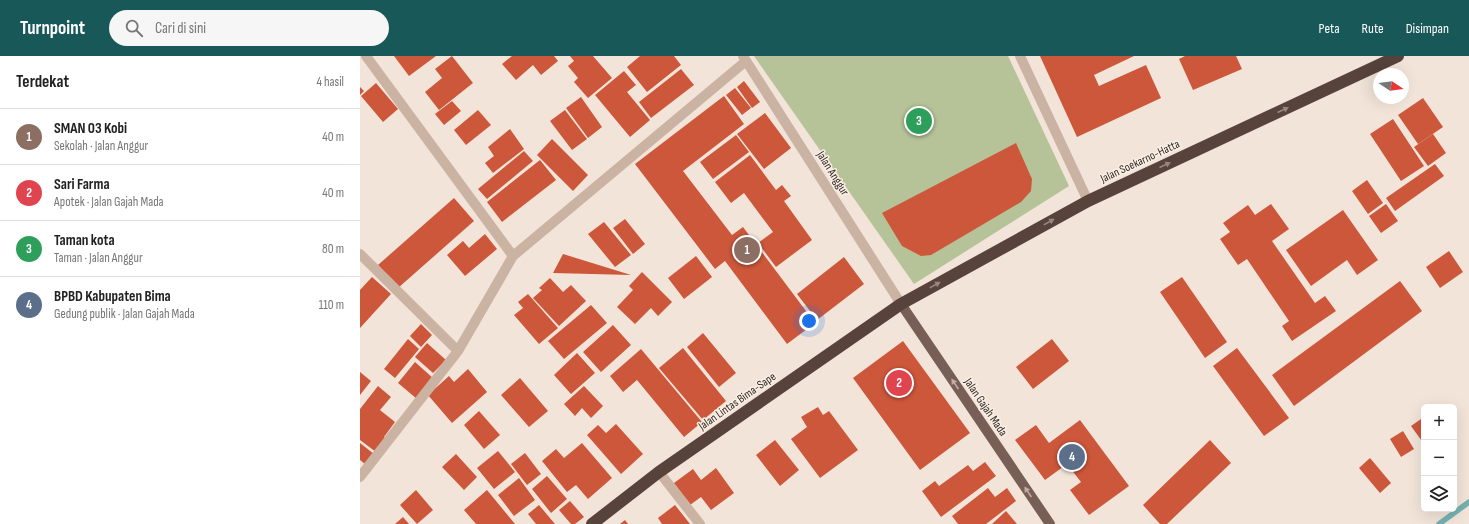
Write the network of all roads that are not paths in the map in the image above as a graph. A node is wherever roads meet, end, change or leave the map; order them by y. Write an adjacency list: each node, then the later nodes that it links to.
1 (366, 56): 7 (street)
2 (1020, 56): 5 (street)
3 (1398, 56): 5 (highway, Jalan Soekarno-Hatta, one-way to 3)
4 (745, 59): 7 (street); 8 (street, Jalan Anggur)
5 (1088, 201): 8 (highway, Jalan Soekarno-Hatta, one-way to 5)
6 (360, 254): 9 (street)
7 (513, 256): 9 (street)
8 (901, 304): 10 (highway, Jalan Lintas Bima-Sape); 14 (main road, Jalan Gajah Mada, one-way to 8)
9 (458, 352): 11 (street)
10 (659, 472): 12 (highway, Jalan Lintas Bima-Sape); 13 (street)
11 (360, 477)
12 (592, 524)
13 (700, 524)
14 (1050, 524)

